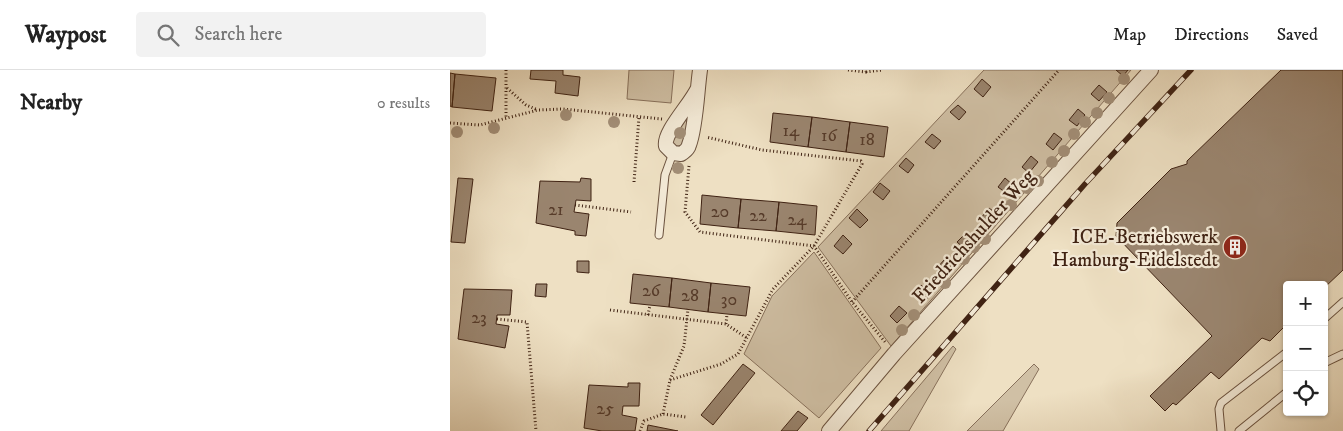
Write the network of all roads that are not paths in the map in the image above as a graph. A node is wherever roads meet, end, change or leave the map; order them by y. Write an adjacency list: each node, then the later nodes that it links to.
1 (700, 70): 3 (street)
2 (1151, 70): 12 (street, Friedrichshulder Weg)
3 (698, 88): 4 (street); 4 (street)
4 (673, 153): 5 (lane)
5 (659, 235)
6 (1343, 302): 7 (lane)
7 (1328, 315)
8 (1343, 354): 10 (lane)
9 (1283, 355): 13 (lane)
10 (1328, 361)
11 (1283, 395): 14 (lane)
12 (829, 431)
13 (1221, 431)
14 (1239, 431)

